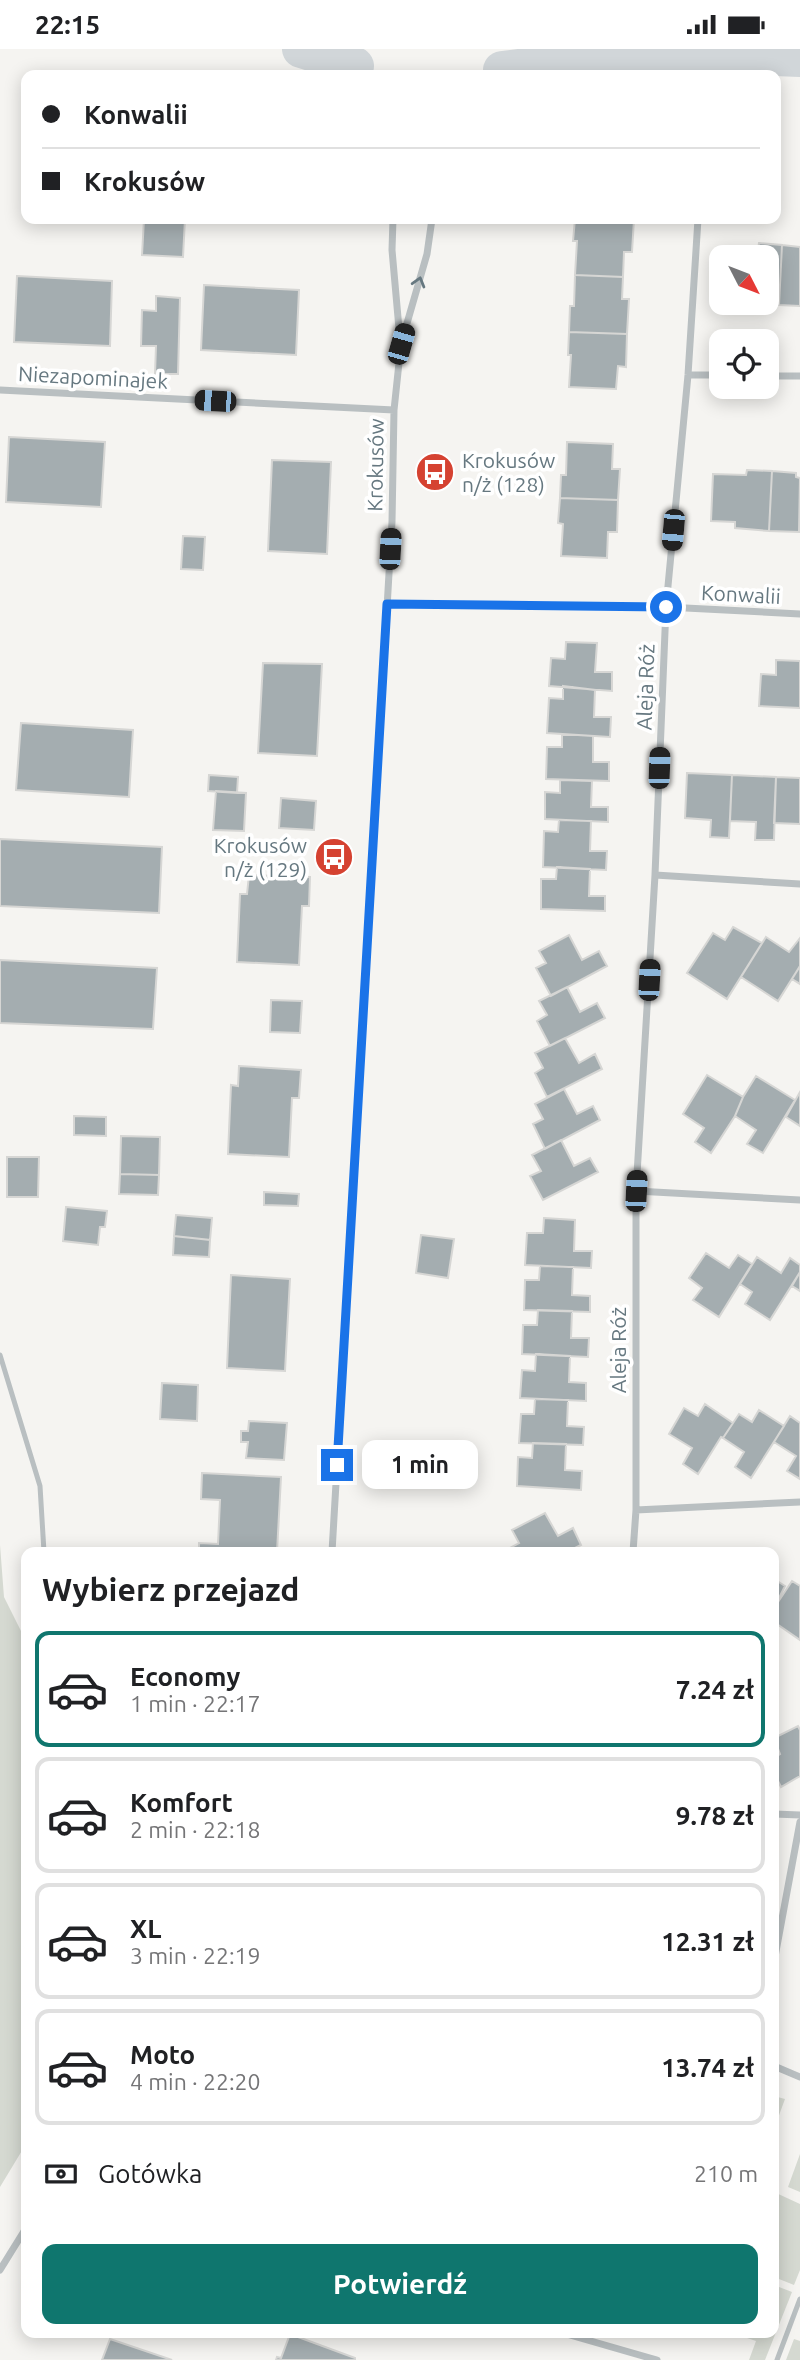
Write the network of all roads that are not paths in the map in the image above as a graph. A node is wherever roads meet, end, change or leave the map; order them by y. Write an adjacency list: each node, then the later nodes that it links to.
1 (301, 49): 3 (main road)
2 (800, 58): 4 (main road)
3 (359, 63)
4 (499, 65)
5 (393, 224): 8 (street, Krokusów)
6 (431, 224): 8 (street, Krokusów, one-way to 6)
7 (698, 224): 9 (street, Aleja Róż)
8 (401, 344): 14 (street, Krokusów)
9 (688, 375): 10 (street); 16 (street, Aleja Róż)
10 (709, 375)
11 (779, 376): 12 (street)
12 (800, 376)
13 (0, 390): 14 (street, Niezapominajek)
14 (394, 410): 15 (street, Krokusów)
15 (387, 604): 16 (street, Konwalii); 26 (street, Krokusów)
16 (666, 607): 17 (street, Konwalii); 18 (street, Aleja Róż)
17 (800, 614)
18 (655, 875): 19 (street); 20 (street, Aleja Róż)
19 (800, 884)
20 (636, 1191): 21 (street); 24 (street, Aleja Róż)
21 (800, 1200)
22 (0, 1355): 25 (lane)
23 (800, 1502): 24 (street)
24 (636, 1510): 27 (street, Aleja Róż)
25 (44, 1547)
26 (332, 1547)
27 (633, 1547)
28 (779, 1814): 29 (street)
29 (800, 1815)
30 (800, 1822): 31 (street)
31 (779, 1935)
32 (779, 2068): 33 (street)
33 (800, 2077)
34 (21, 2236): 35 (street)
35 (0, 2270)
36 (800, 2299): 39 (lane)
37 (580, 2338): 38 (street)
38 (657, 2360)
39 (777, 2360)

